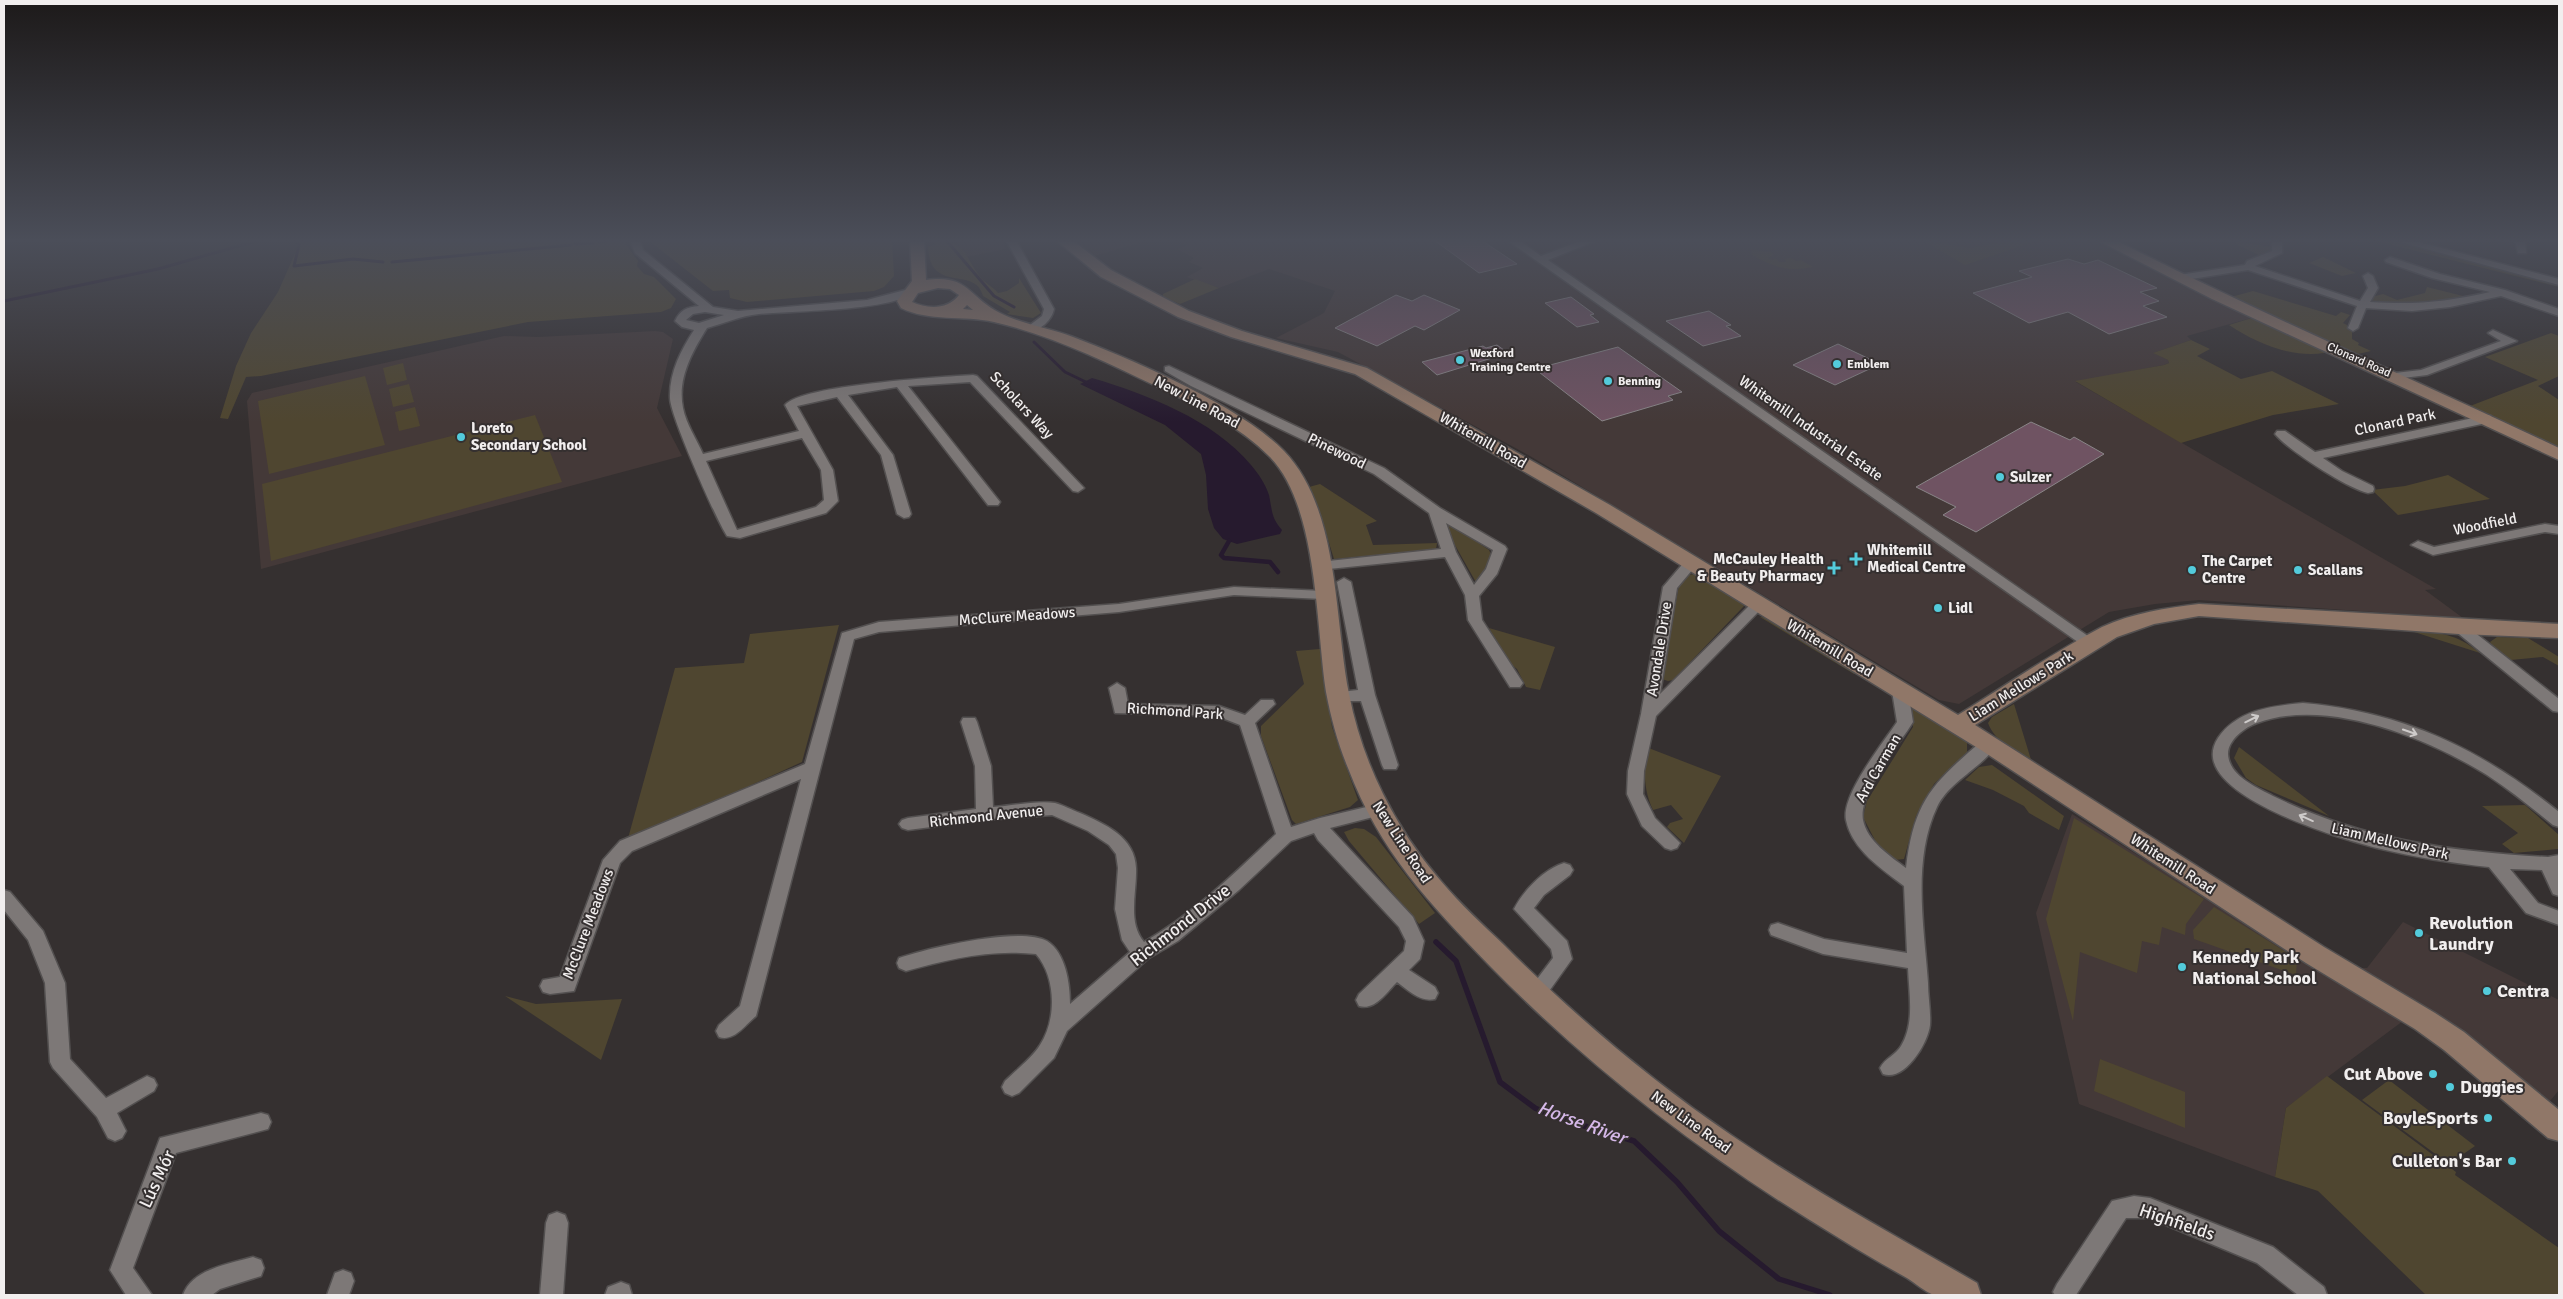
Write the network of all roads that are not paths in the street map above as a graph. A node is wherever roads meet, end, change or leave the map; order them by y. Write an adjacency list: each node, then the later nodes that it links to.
1 (694, 301): 18 (street)
2 (700, 301): 20 (street)
3 (879, 301): 15 (street)
4 (905, 301): 17 (street)
5 (962, 301): 19 (street)
6 (972, 301): 22 (street, New Line Road)
7 (1044, 301): 25 (street)
8 (1158, 301): 49 (street, Whitemill Road)
9 (1598, 301): 57 (street, Whitemill Industrial Estate)
10 (2229, 301): 30 (street, Clonard Road)
11 (2350, 301): 16 (street)
12 (2366, 301): 16 (street)
13 (2465, 301): 16 (street)
14 (2525, 301): 21 (street)
15 (874, 302): 17 (street); 20 (street)
16 (2363, 305): 26 (street)
17 (912, 308): 19 (street, New Line Road)
18 (691, 311): 20 (street); 24 (street)
19 (940, 311): 22 (street, New Line Road)
20 (715, 313): 23 (street)
21 (2559, 313)
22 (996, 318): 25 (street, New Line Road)
23 (703, 325): 24 (street); 28 (street)
24 (688, 326): 28 (street)
25 (1031, 328): 34 (street, New Line Road)
26 (2353, 328)
27 (2493, 333): 30 (street)
28 (688, 347): 40 (street)
29 (1169, 369): 33 (street, Pinewood)
30 (2395, 376): 35 (street, Clonard Road)
31 (899, 382): 32 (street, Scholars Way); 41 (street, Scholars Way); 43 (street)
32 (839, 391): 36 (street, Scholars Way); 45 (street)
33 (1233, 400): 34 (street); 44 (street, Pinewood)
34 (1215, 409): 50 (street, New Line Road)
35 (2487, 419): 38 (street, Clonard Road); 39 (street, Clonard Park)
36 (806, 433): 40 (street); 40 (street, Scholars Way)
37 (2282, 434): 39 (street)
38 (2559, 455)
39 (2310, 457): 42 (street)
40 (700, 460)
41 (1078, 488)
42 (2368, 489)
43 (993, 502)
44 (1435, 511): 48 (street); 52 (street, Pinewood)
45 (904, 514)
46 (2559, 530): 47 (street, Woodfield)
47 (2418, 545)
48 (1450, 552): 50 (street); 52 (street)
49 (1691, 563): 54 (street, Whitemill Road); 65 (street, Avondale Drive)
50 (1319, 566): 53 (street, New Line Road)
51 (1344, 582): 61 (street)
52 (1472, 594): 58 (street)
53 (1323, 595): 62 (street, New Line Road); 71 (street, McClure Meadows)
54 (1758, 604): 60 (street, Whitemill Road); 65 (street, Avondale Drive)
55 (2459, 627): 56 (street, Liam Mellows Park); 57 (street, Liam Mellows Park); 64 (street)
56 (2559, 630)
57 (2090, 644): 68 (street, Liam Mellows Park)
58 (1515, 683)
59 (1117, 688): 67 (street, Richmond Park)
60 (1900, 691): 68 (street, Whitemill Road); 82 (street, Ard Carman)
61 (1367, 695): 62 (street); 70 (street)
62 (1338, 697): 72 (street, New Line Road)
63 (1267, 704): 67 (street)
64 (2559, 707)
65 (1649, 714): 78 (street, Avondale Drive)
66 (969, 722): 73 (street)
67 (1247, 722): 77 (street)
68 (1958, 725): 69 (street, Whitemill Road)
69 (1989, 744): 82 (street); 102 (street, Whitemill Road)
70 (1390, 764)
71 (813, 768): 91 (street, McClure Meadows); 96 (street, McClure Meadows)
72 (1378, 810): 76 (street, Richmond Drive); 93 (street, New Line Road)
73 (985, 814): 75 (street, Richmond Avenue); 87 (street, Richmond Avenue)
74 (2559, 821): 79 (street, Liam Mellows Park, one-way to 74)
75 (908, 824)
76 (1320, 824): 77 (street, Richmond Drive); 90 (street)
77 (1286, 836): 87 (street, Richmond Drive)
78 (1671, 843)
79 (2495, 862): 80 (street, Liam Mellows Park); 85 (street)
80 (2554, 863): 83 (street, Liam Mellows Park)
81 (1564, 870): 93 (street)
82 (1913, 883): 88 (street)
83 (2559, 889)
84 (4, 897): 100 (street)
85 (2559, 918)
86 (1778, 930): 88 (street)
87 (1142, 953): 95 (street, Richmond Drive)
88 (1916, 962): 97 (street)
89 (906, 963): 95 (street)
90 (1396, 971): 92 (street); 94 (street)
91 (550, 986)
92 (1428, 993)
93 (1535, 995): 110 (street, New Line Road)
94 (1366, 1000)
95 (1060, 1025): 99 (street, Richmond Drive)
96 (726, 1031)
97 (1890, 1068)
98 (147, 1084): 100 (street)
99 (1012, 1086)
100 (104, 1110): 103 (street)
101 (261, 1122): 107 (street, Lús Mór)
102 (2559, 1128)
103 (115, 1131)
104 (557, 1223): 109 (street)
105 (253, 1268): 108 (street)
106 (2066, 1292): 111 (street, Highfields)
107 (140, 1295)
108 (194, 1295)
109 (551, 1295)
110 (1964, 1295)
111 (2316, 1295)

